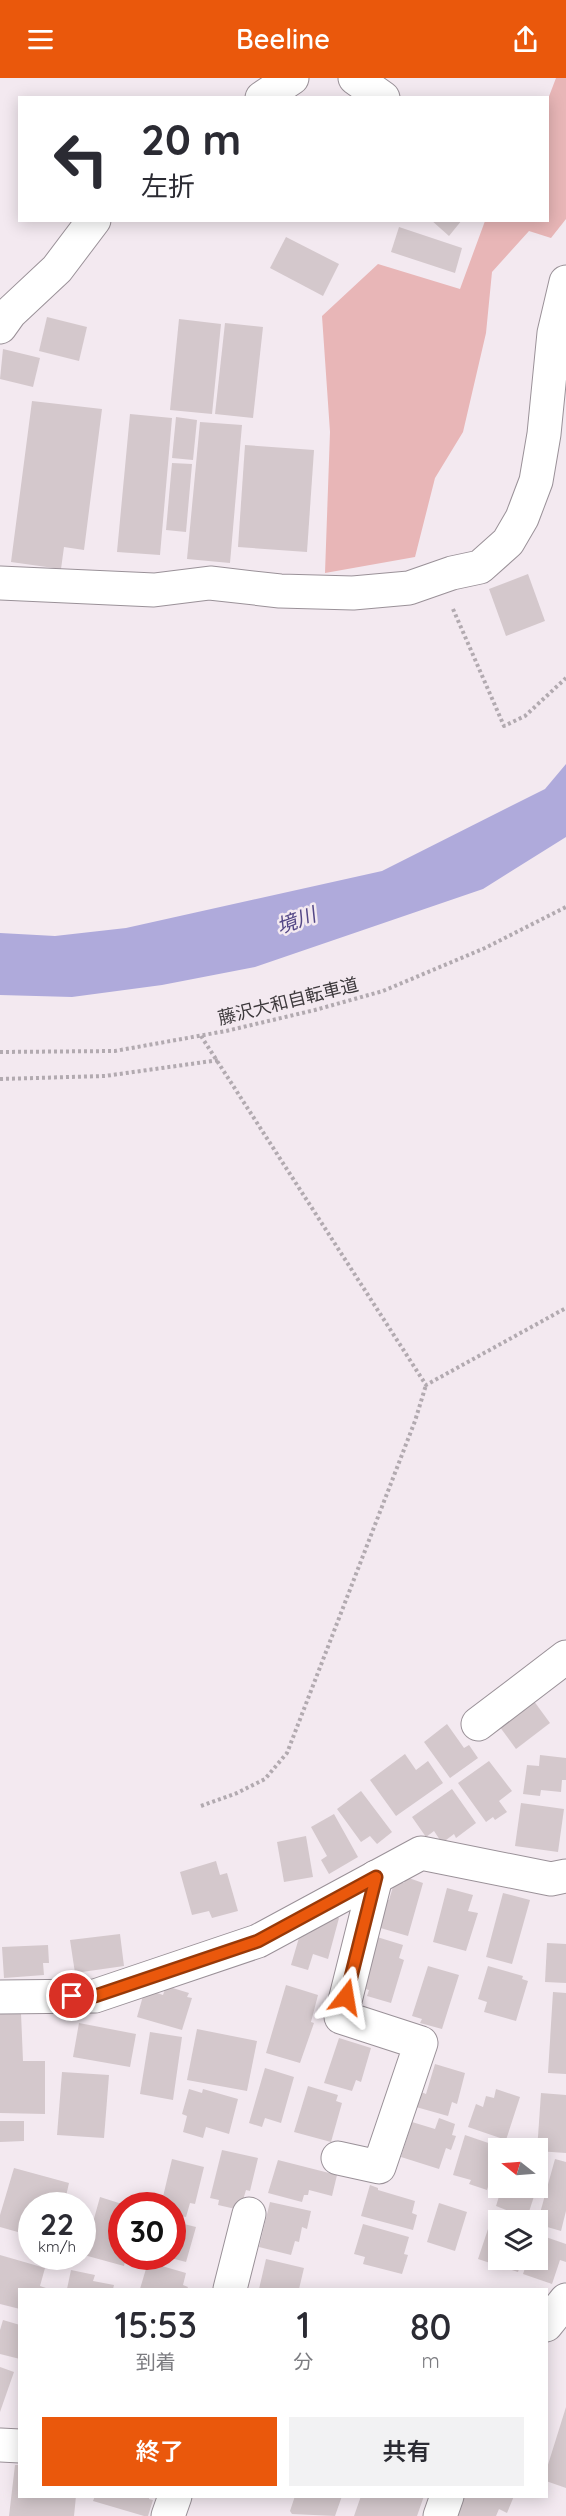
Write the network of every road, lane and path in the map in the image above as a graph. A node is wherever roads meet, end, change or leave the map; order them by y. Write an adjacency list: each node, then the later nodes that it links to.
1 (292, 78): 3 (street)
2 (355, 78): 4 (street)
3 (265, 96)
4 (380, 96)
5 (92, 222): 7 (street)
6 (566, 282): 8 (street)
7 (0, 327)
8 (439, 579): 9 (street); 10 (path)
9 (0, 583)
10 (566, 678)
11 (566, 907): 12 (path, 藤沢大和自転車道)
12 (201, 1036): 13 (path, 藤沢大和自転車道); 14 (path)
13 (0, 1052)
14 (219, 1060): 15 (path); 17 (path)
15 (0, 1080)
16 (566, 1308): 17 (path)
17 (426, 1385): 20 (path)
18 (566, 1657): 19 (street)
19 (478, 1724)
20 (201, 1806)
21 (566, 1875): 22 (street)
22 (376, 1877): 23 (street); 24 (street)
23 (0, 1997)
24 (338, 2158)
25 (249, 2214): 26 (street)
26 (230, 2288)
27 (566, 2300): 28 (street)
28 (548, 2322)
29 (0, 2445): 30 (street)
30 (18, 2446)
31 (174, 2498): 33 (street)
32 (446, 2498): 34 (street)
33 (168, 2516)
34 (440, 2516)

